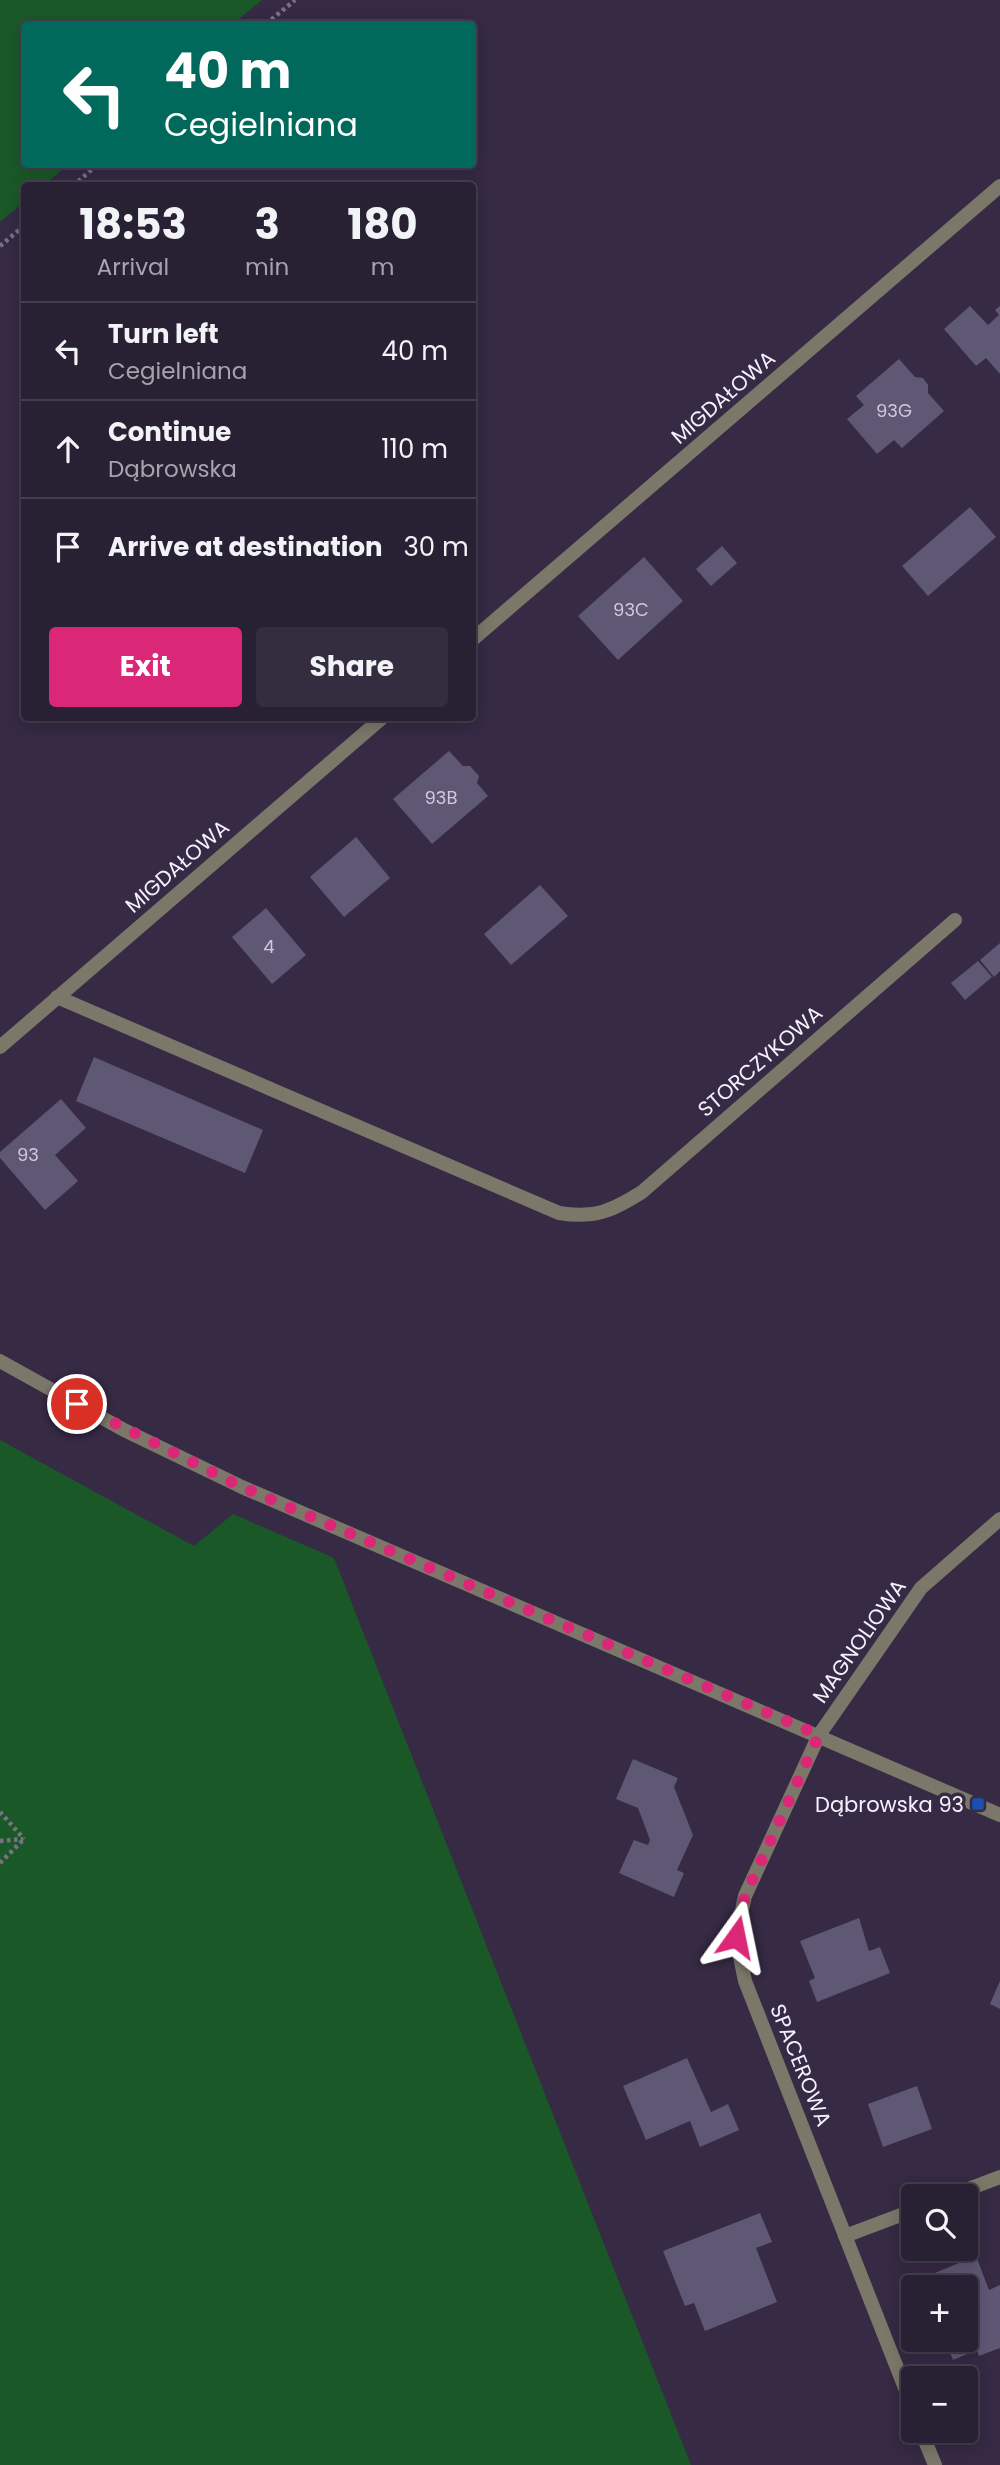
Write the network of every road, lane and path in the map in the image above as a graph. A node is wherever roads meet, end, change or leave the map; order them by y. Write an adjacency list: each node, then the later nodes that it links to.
1 (295, 0): 2 (path)
2 (270, 21)
3 (93, 168): 4 (path)
4 (78, 182)
5 (1000, 186): 8 (street, MIGDAŁOWA)
6 (21, 228): 7 (path)
7 (0, 246)
8 (476, 637)
9 (379, 721): 11 (street, MIGDAŁOWA)
10 (954, 920): 11 (street, STORCZYKOWA)
11 (57, 997): 12 (street, MIGDAŁOWA)
12 (0, 1047)
13 (0, 1361): 15 (street)
14 (1000, 1519): 15 (street, MAGNOLIOWA)
15 (819, 1735): 17 (street); 24 (street, SPACEROWA)
16 (0, 1812): 18 (path)
17 (1000, 1815)
18 (24, 1839): 19 (path); 20 (path)
19 (0, 1841)
20 (0, 1863)
21 (1000, 2177): 22 (street)
22 (978, 2185)
23 (901, 2215): 24 (street)
24 (845, 2236): 25 (street, SPACEROWA)
25 (901, 2378)
26 (926, 2443): 27 (street)
27 (935, 2465)

